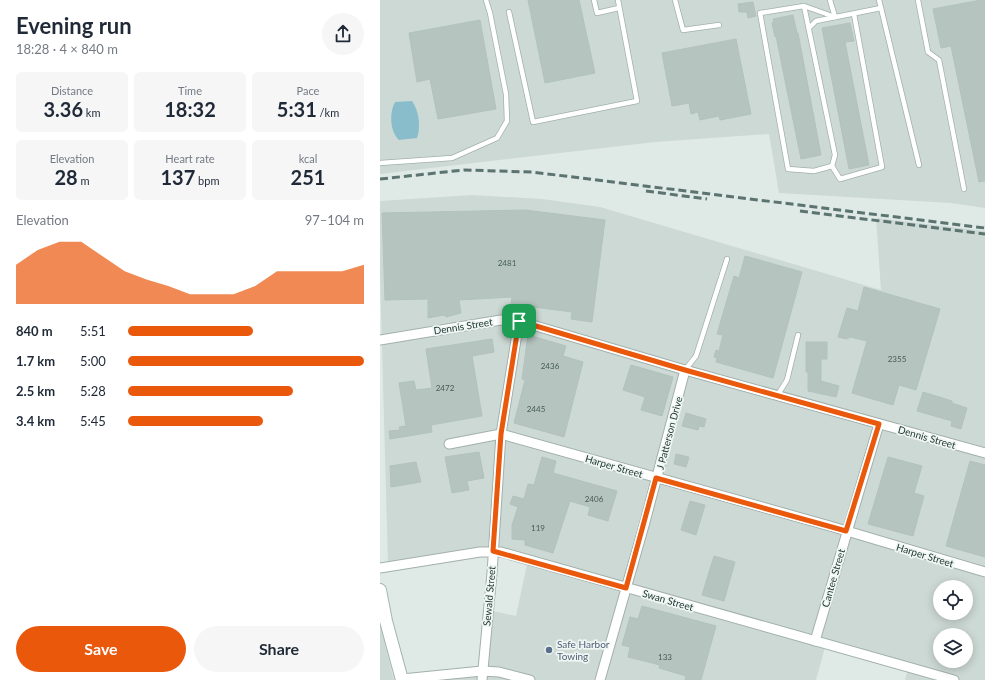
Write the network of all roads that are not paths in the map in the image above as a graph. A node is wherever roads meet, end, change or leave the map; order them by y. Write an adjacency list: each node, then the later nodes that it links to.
1 (486, 0): 16 (lane)
2 (594, 0): 9 (lane)
3 (618, 0): 9 (lane)
4 (675, 0): 14 (lane)
5 (830, 0): 13 (lane)
6 (879, 0): 10 (lane)
7 (918, 0): 19 (lane)
8 (804, 6): 13 (lane); 15 (lane); 18 (lane)
9 (619, 8): 11 (lane)
10 (881, 8): 12 (lane); 17 (lane)
11 (509, 12)
12 (854, 14): 13 (lane); 18 (lane)
13 (834, 17): 15 (lane)
14 (719, 25)
15 (809, 28): 18 (lane)
16 (380, 162)
17 (919, 165)
18 (832, 166)
19 (964, 189)
20 (727, 259): 24 (lane)
21 (519, 321): 23 (street, Dennis Street); 24 (street, Dennis Street); 27 (street, Sewald Street)
22 (798, 335): 25 (lane)
23 (380, 340)
24 (685, 370): 25 (street, Dennis Street); 30 (street, J Patterson Drive)
25 (777, 396): 26 (street, Dennis Street)
26 (879, 424): 29 (street, Dennis Street); 31 (street, Cantee Street)
27 (501, 434): 28 (street, Harper Street); 30 (street, Harper Street); 32 (street, Sewald Street)
28 (449, 444)
29 (985, 454)
30 (656, 478): 31 (street, Harper Street); 35 (street, J Patterson Drive)
31 (846, 531): 34 (street, Harper Street); 37 (street, Cantee Street)
32 (493, 551): 33 (street, Swan Street); 35 (street, Swan Street); 38 (street, Sewald Street)
33 (380, 568)
34 (985, 572)
35 (626, 588): 37 (street, Swan Street); 41 (street, J Patterson Drive)
36 (380, 597): 39 (main road)
37 (815, 641): 42 (street, Swan Street)
38 (482, 676): 39 (street); 40 (street)
39 (402, 679)
40 (530, 680)
41 (600, 680)
42 (954, 680)

